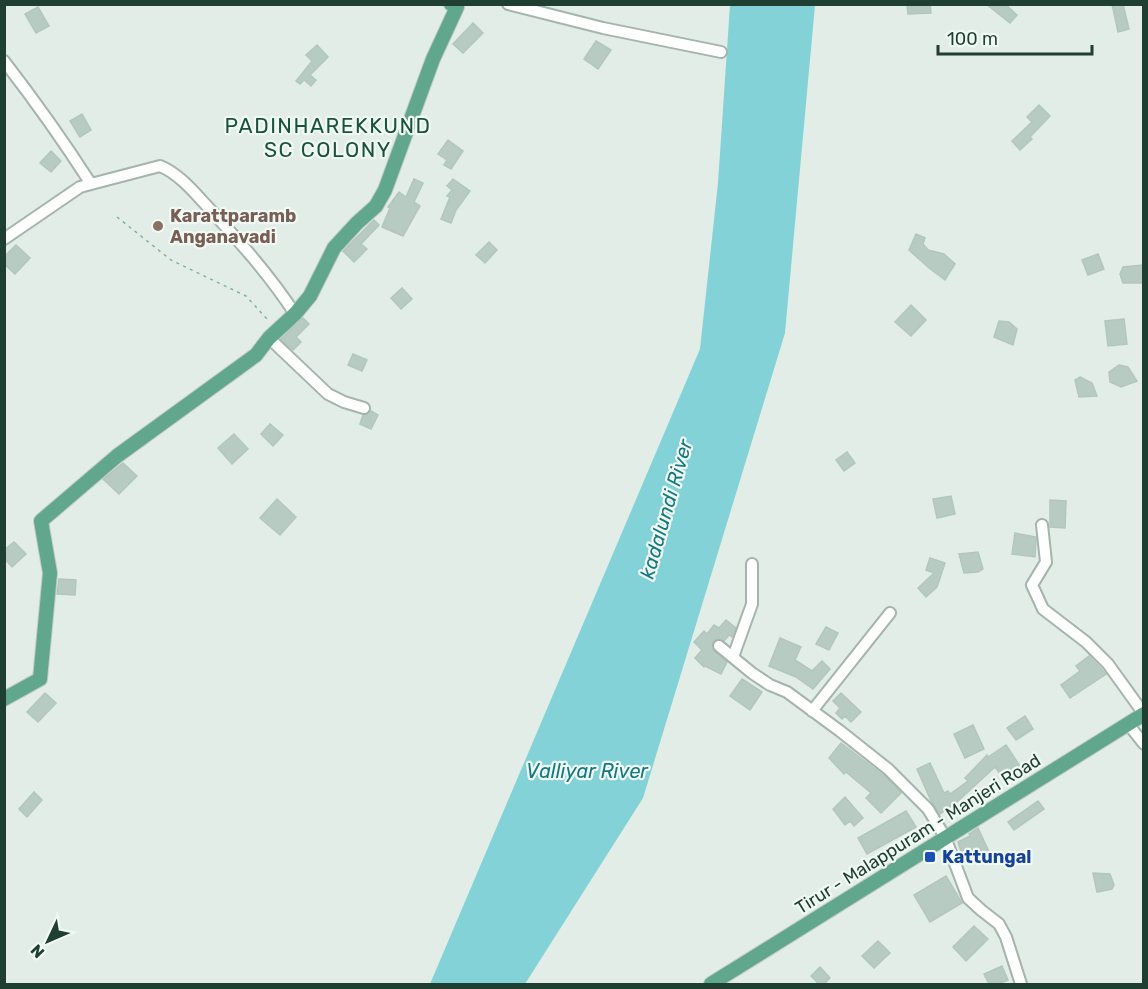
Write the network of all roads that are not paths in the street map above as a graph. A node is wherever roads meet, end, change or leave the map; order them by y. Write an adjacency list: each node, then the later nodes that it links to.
1 (508, 4): 3 (street)
2 (455, 5): 7 (main road)
3 (721, 52)
4 (4, 62): 5 (street)
5 (91, 184): 6 (street); 7 (street)
6 (4, 239)
7 (295, 314): 8 (main road)
8 (273, 334): 9 (street); 15 (main road)
9 (364, 408)
10 (1042, 525): 17 (street)
11 (752, 564): 14 (street)
12 (890, 613): 16 (street)
13 (719, 646): 14 (street)
14 (733, 657): 16 (street)
15 (4, 699)
16 (812, 711): 20 (street)
17 (1143, 714): 18 (main road, Tirur - Malappuram - Manjeri Road)
18 (1128, 724): 19 (street); 20 (main road, Tirur - Malappuram - Manjeri Road)
19 (1143, 744)
20 (945, 837): 21 (main road, Tirur - Malappuram - Manjeri Road); 22 (street)
21 (711, 984)
22 (1021, 984)

